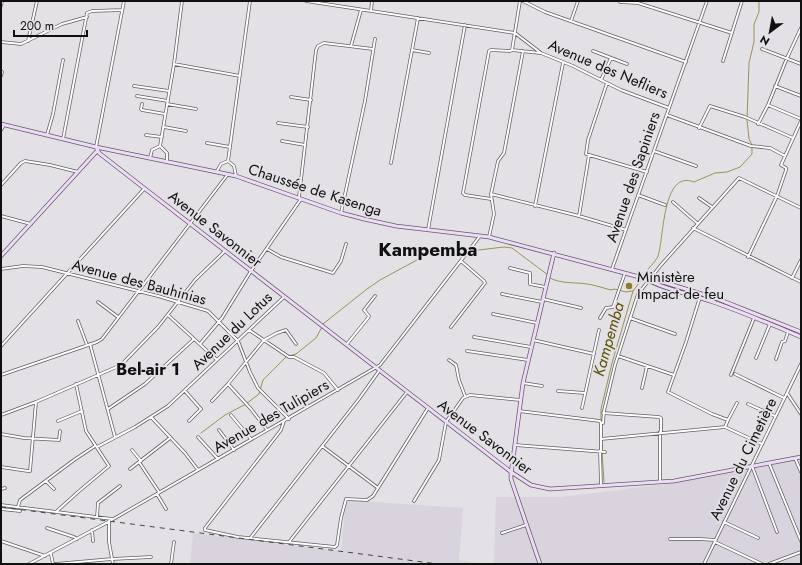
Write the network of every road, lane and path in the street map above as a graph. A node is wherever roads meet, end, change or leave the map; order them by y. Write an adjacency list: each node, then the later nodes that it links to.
1 (2, 1): 15 (street)
2 (37, 1): 28 (street)
3 (119, 1): 12 (street)
4 (182, 1): 45 (street)
5 (250, 1): 50 (street)
6 (306, 1): 17 (street)
7 (372, 1): 18 (street)
8 (521, 1): 21 (street); 25 (street)
9 (578, 1): 21 (street)
10 (707, 1): 22 (street, Avenue des Sapiniers)
11 (742, 1): 26 (street)
12 (124, 2): 16 (street)
13 (620, 2): 14 (street)
14 (637, 2): 22 (street)
15 (1, 6)
16 (122, 10): 19 (street); 86 (street)
17 (361, 10): 18 (street); 30 (street)
18 (371, 11): 20 (street)
19 (87, 17): 28 (street); 80 (street)
20 (418, 18): 23 (street); 32 (street)
21 (571, 21): 43 (street)
22 (699, 23): 26 (street); 43 (street, Avenue des Sapiniers)
23 (465, 25): 25 (street); 120 (street)
24 (801, 28): 40 (street)
25 (515, 32): 33 (street); 38 (street, Avenue des Nefliers)
26 (732, 33): 42 (street)
27 (375, 39): 31 (street)
28 (28, 41): 29 (street)
29 (1, 42)
30 (351, 46): 31 (street); 59 (street)
31 (373, 49): 113 (street)
32 (412, 50): 37 (street); 93 (street)
33 (512, 50): 35 (street); 107 (street)
34 (762, 50): 40 (street)
35 (523, 51): 38 (street); 102 (street)
36 (593, 51): 39 (street)
37 (429, 53)
38 (541, 53): 44 (street, Avenue des Nefliers)
39 (611, 58): 46 (street); 51 (street)
40 (787, 58): 47 (street); 54 (street)
41 (62, 60): 76 (street)
42 (723, 61)
43 (686, 62): 64 (street, Avenue des Sapiniers)
44 (564, 63): 51 (street, Avenue des Nefliers); 110 (street)
45 (174, 64): 50 (street); 55 (street)
46 (627, 64)
47 (801, 64)
48 (2, 72): 49 (street)
49 (1, 76)
50 (240, 76): 85 (street)
51 (601, 80): 52 (street, Avenue des Nefliers)
52 (607, 83): 64 (street, Avenue des Nefliers); 88 (street)
53 (134, 86): 55 (street)
54 (775, 86): 57 (street); 62 (street)
55 (169, 91): 60 (street)
56 (137, 96): 60 (street)
57 (801, 96)
58 (291, 97): 59 (street)
59 (311, 100): 72 (street)
60 (167, 103): 63 (street); 65 (street)
61 (142, 104): 65 (street)
62 (768, 105): 67 (street); 70 (street)
63 (196, 108)
64 (669, 108): 66 (street, Avenue des Sapiniers)
65 (165, 114): 71 (street)
66 (667, 115): 73 (street); 87 (street, Avenue des Sapiniers)
67 (801, 120): 79 (street)
68 (278, 123): 72 (street)
69 (3, 124): 74 (street); 76 (street, Chaussée de Kasenga)
70 (758, 124): 73 (street); 79 (street)
71 (163, 127): 75 (street); 78 (street)
72 (308, 127): 83 (street)
73 (699, 128): 89 (street)
74 (1, 130)
75 (186, 131)
76 (47, 135): 80 (street, Chaussée de Kasenga)
77 (146, 135): 78 (street)
78 (162, 137): 84 (street)
79 (792, 138): 89 (street)
80 (64, 139): 86 (street, Chaussée de Kasenga)
81 (282, 141): 83 (street)
82 (207, 143): 85 (street)
83 (305, 145): 106 (street)
84 (160, 146): 90 (street); 91 (street)
85 (230, 147): 92 (street)
86 (97, 149): 90 (street, Chaussée de Kasenga); 96 (street); 101 (street, Avenue Savonnier)
87 (654, 151): 94 (street); 97 (street, Avenue des Sapiniers)
88 (589, 155): 97 (street); 115 (street)
89 (785, 156): 104 (street)
90 (150, 158): 91 (street, Chaussée de Kasenga)
91 (166, 161): 95 (street, Chaussée de Kasenga)
92 (228, 161): 95 (street); 99 (street)
93 (391, 163)
94 (696, 166)
95 (217, 171): 98 (street, Chaussée de Kasenga)
96 (78, 172): 100 (street); 117 (street)
97 (647, 172): 103 (street, Avenue des Sapiniers)
98 (228, 174): 99 (street, Chaussée de Kasenga); 118 (street)
99 (236, 176): 106 (street, Chaussée de Kasenga)
100 (1, 185)
101 (144, 188): 118 (street, Avenue Savonnier); 137 (street)
102 (491, 194): 107 (street); 110 (street)
103 (638, 195): 109 (street); 121 (street, Avenue des Sapiniers)
104 (777, 196): 111 (street); 112 (street); 129 (street)
105 (699, 198): 111 (street)
106 (300, 199): 113 (street, Chaussée de Kasenga); 125 (street)
107 (491, 199): 123 (street)
108 (673, 202): 116 (street)
109 (665, 205)
110 (535, 206): 115 (street)
111 (712, 207): 116 (street)
112 (801, 208)
113 (341, 213): 120 (street, Chaussée de Kasenga)
114 (1, 216): 117 (street)
115 (579, 216): 121 (street)
116 (697, 223): 119 (street)
117 (31, 224): 128 (street)
118 (191, 224): 126 (street, Avenue Savonnier); 142 (street)
119 (693, 228): 129 (street); 139 (street)
120 (428, 230): 122 (street, Chaussée de Kasenga)
121 (626, 230): 134 (street, Avenue des Sapiniers)
122 (480, 235): 123 (street, Chaussée de Kasenga); 131 (street, Avenue des Tulipiers)
123 (489, 237): 127 (street, Chaussée de Kasenga)
124 (346, 244): 125 (street)
125 (267, 249): 135 (street)
126 (226, 251): 135 (street, Avenue Savonnier); 150 (street)
127 (554, 253): 134 (street, Chaussée de Kasenga); 141 (street)
128 (1, 256)
129 (748, 257): 138 (street)
130 (801, 260): 138 (street)
131 (461, 261): 163 (street); 192 (street, Avenue des Tulipiers)
132 (510, 268): 141 (street)
133 (1, 269): 137 (street, Avenue des Bauhinias)
134 (612, 269): 136 (street, Chaussée de Kasenga)
135 (251, 271): 145 (street, Avenue Savonnier); 160 (street)
136 (626, 273): 139 (street, Chaussée de Kasenga); 156 (street)
137 (67, 274): 142 (street, Avenue des Bauhinias); 179 (street)
138 (792, 278): 140 (street)
139 (648, 279): 146 (street, Chaussée de Kasenga); 147 (street, Chaussée de Kasenga); 157 (street)
140 (801, 282)
141 (545, 287): 148 (street)
142 (139, 291): 150 (street, Avenue des Bauhinias); 155 (street)
143 (502, 294): 148 (street)
144 (375, 296): 178 (street)
145 (284, 297): 164 (street, Avenue du Lotus); 178 (street, Avenue Savonnier)
146 (700, 297): 151 (street, Chaussée de Kasenga); 197 (street)
147 (718, 299): 151 (street); 167 (street, Chaussée de Kasenga)
148 (542, 301): 152 (street); 161 (street)
149 (98, 302): 155 (street)
150 (178, 302): 154 (street); 160 (street, Avenue des Bauhinias)
151 (716, 303): 158 (street, Chaussée de Kasenga)
152 (581, 308)
153 (493, 314): 161 (street)
154 (168, 315): 171 (street); 196 (street)
155 (118, 317): 175 (street)
156 (600, 318)
157 (630, 318): 168 (street); 183 (street)
158 (754, 318): 162 (street, Chaussée de Kasenga); 198 (street)
159 (78, 322): 175 (street)
160 (219, 322): 174 (street, Avenue des Bauhinias); 176 (street)
161 (537, 323): 173 (street)
162 (770, 324): 166 (street, Chaussée de Kasenga); 184 (street)
163 (451, 327)
164 (249, 330): 172 (street); 174 (street, Avenue du Lotus)
165 (599, 330): 182 (street)
166 (788, 332): 170 (street, Chaussée de Kasenga); 185 (street)
167 (801, 332)
168 (674, 334)
169 (474, 337): 180 (street)
170 (801, 337)
171 (194, 339): 176 (street); 219 (street)
172 (264, 340): 177 (street); 189 (street); 205 (street)
173 (533, 340): 180 (street); 182 (street)
174 (238, 341): 186 (street, Avenue du Lotus); 189 (street, Avenue des Bauhinias)
175 (89, 344): 195 (street); 196 (street)
176 (200, 344): 186 (street)
177 (296, 344)
178 (346, 344): 192 (street, Avenue Savonnier)
179 (1, 346)
180 (531, 347): 188 (street)
181 (467, 351): 188 (street)
182 (594, 354): 208 (street)
183 (618, 356): 191 (street); 222 (street)
184 (756, 358)
185 (776, 359)
186 (217, 360): 204 (street, Avenue du Lotus)
187 (449, 360): 210 (street)
188 (528, 360): 199 (street)
189 (246, 362): 201 (street); 228 (street, Avenue des Bauhinias)
190 (801, 364): 209 (street, Avenue du Cimetière)
191 (646, 366): 197 (street); 203 (street)
192 (376, 368): 193 (street, Avenue Savonnier); 205 (street, Avenue des Tulipiers)
193 (379, 371): 207 (street, Avenue Savonnier); 249 (street)
194 (735, 374): 211 (street)
195 (1, 375)
196 (99, 375): 200 (street); 219 (street)
197 (674, 375): 230 (street)
198 (731, 375)
199 (523, 383): 202 (street); 212 (street)
200 (76, 384): 214 (street); 221 (street)
201 (228, 384): 213 (street); 237 (street)
202 (542, 386)
203 (642, 388)
204 (185, 390): 227 (street, Avenue du Lotus); 229 (street)
205 (338, 390): 228 (street, Avenue des Tulipiers)
206 (558, 391): 208 (street)
207 (407, 392): 217 (street, Avenue Savonnier); 260 (street)
208 (585, 393): 218 (street)
209 (786, 393): 211 (street, Avenue du Cimetière); 223 (street)
210 (466, 396): 212 (street); 233 (street)
211 (784, 398): 226 (street, Avenue du Cimetière)
212 (520, 400): 220 (street)
213 (212, 401)
214 (36, 402): 224 (street); 244 (street)
215 (737, 403): 230 (street)
216 (748, 404): 226 (street)
217 (428, 408): 233 (street, Avenue Savonnier); 271 (street)
218 (582, 408)
219 (108, 409): 242 (street)
220 (519, 410): 234 (street); 248 (street)
221 (82, 411): 231 (street); 250 (street)
222 (603, 413): 234 (street); 239 (street)
223 (801, 414)
224 (1, 415)
225 (231, 415): 246 (street)
226 (775, 416): 247 (street, Avenue du Cimetière)
227 (151, 417): 242 (street, Avenue du Lotus); 243 (street)
228 (289, 419): 232 (street, Avenue des Tulipiers)
229 (190, 420)
230 (728, 420): 235 (street)
231 (58, 421)
232 (284, 422): 237 (street, Avenue des Tulipiers); 291 (street)
233 (446, 422): 264 (street, Avenue Savonnier); 275 (street)
234 (602, 423): 245 (street)
235 (725, 427): 239 (street); 247 (street)
236 (219, 430): 252 (street)
237 (268, 430): 246 (street, Avenue des Tulipiers)
238 (60, 432): 244 (street)
239 (660, 432): 245 (street); 267 (street)
240 (1, 434): 244 (street)
241 (198, 437): 256 (street)
242 (115, 438): 250 (street, Avenue du Lotus)
243 (170, 438): 257 (street); 263 (street)
244 (33, 439): 259 (street)
245 (602, 439): 253 (street)
246 (251, 440): 252 (street, Avenue des Tulipiers)
247 (762, 444): 261 (street, Avenue du Cimetière)
248 (515, 445): 253 (street); 264 (street)
249 (322, 446): 260 (street); 291 (street)
250 (96, 447): 266 (street, Avenue du Lotus); 281 (street)
251 (132, 450): 257 (street)
252 (234, 450): 256 (street, Avenue des Tulipiers)
253 (602, 452): 268 (street)
254 (801, 457): 255 (street, Avenue Savonnier)
255 (795, 458): 258 (street, Avenue Savonnier); 265 (street)
256 (218, 459): 263 (street, Avenue des Tulipiers)
257 (140, 462): 262 (street); 274 (street)
258 (769, 463): 261 (street, Avenue Savonnier); 298 (street)
259 (1, 467)
260 (349, 467): 271 (street); 300 (street)
261 (752, 467): 267 (street, Avenue Savonnier); 285 (street, Avenue du Cimetière); 289 (street)
262 (130, 469)
263 (198, 470): 274 (street, Avenue des Tulipiers)
264 (511, 472): 268 (street, Avenue Savonnier); 286 (street)
265 (801, 472)
266 (46, 481): 273 (street); 277 (street, Avenue du Lotus)
267 (660, 482): 268 (street, Avenue Savonnier)
268 (601, 485)
269 (120, 486): 282 (street)
270 (5, 488): 272 (street)
271 (378, 488): 300 (street)
272 (1, 489)
273 (54, 489)
274 (158, 493): 279 (street); 283 (street, Avenue des Tulipiers)
275 (414, 501)
276 (1, 505): 277 (street)
277 (18, 507): 281 (street)
278 (1, 509): 280 (street)
279 (166, 509)
280 (20, 511)
281 (56, 512): 282 (street)
282 (97, 517): 283 (street)
283 (113, 519): 284 (street, Avenue des Tulipiers)
284 (109, 521): 288 (street, Avenue des Tulipiers); 305 (street)
285 (724, 522): 292 (street); 297 (street, Avenue du Cimetière)
286 (526, 525): 290 (street); 310 (street)
287 (47, 528): 293 (street)
288 (92, 530): 293 (street, Avenue des Tulipiers); 296 (street)
289 (777, 532)
290 (502, 534)
291 (250, 537): 300 (street)
292 (758, 538)
293 (77, 539): 302 (street, Avenue des Tulipiers)
294 (670, 539): 297 (street)
295 (1, 541): 303 (street)
296 (93, 541)
297 (715, 541): 311 (street, Avenue du Cimetière); 312 (street)
298 (801, 541)
299 (174, 542): 309 (street)
300 (290, 542)
301 (801, 552): 313 (street)
302 (50, 553): 303 (street, Avenue des Tulipiers); 307 (street)
303 (45, 556): 306 (street, Avenue des Tulipiers)
304 (151, 557): 305 (street)
305 (112, 559): 307 (street); 308 (street)
306 (29, 564)
307 (54, 564)
308 (113, 564)
309 (172, 564)
310 (540, 564)
311 (704, 564)
312 (762, 564)
313 (769, 564)

